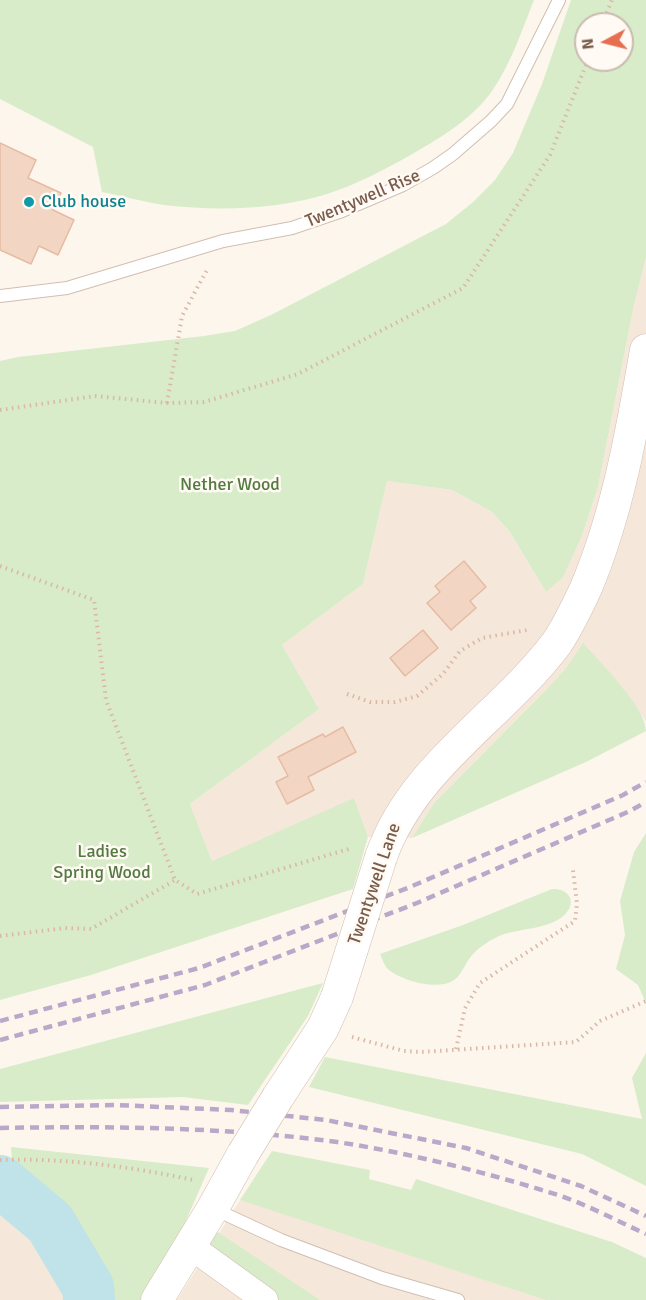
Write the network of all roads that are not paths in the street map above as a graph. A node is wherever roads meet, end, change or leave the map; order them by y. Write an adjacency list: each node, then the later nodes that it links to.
1 (559, 0): 2 (lane, Twentywell Rise)
2 (0, 296)
3 (646, 350): 4 (street, Twentywell Lane, bridge)
4 (218, 1198): 5 (street, Twentywell Lane); 8 (lane)
5 (190, 1246): 6 (street, Twentywell Lane); 7 (street)
6 (157, 1300)
7 (265, 1300)
8 (458, 1300)

